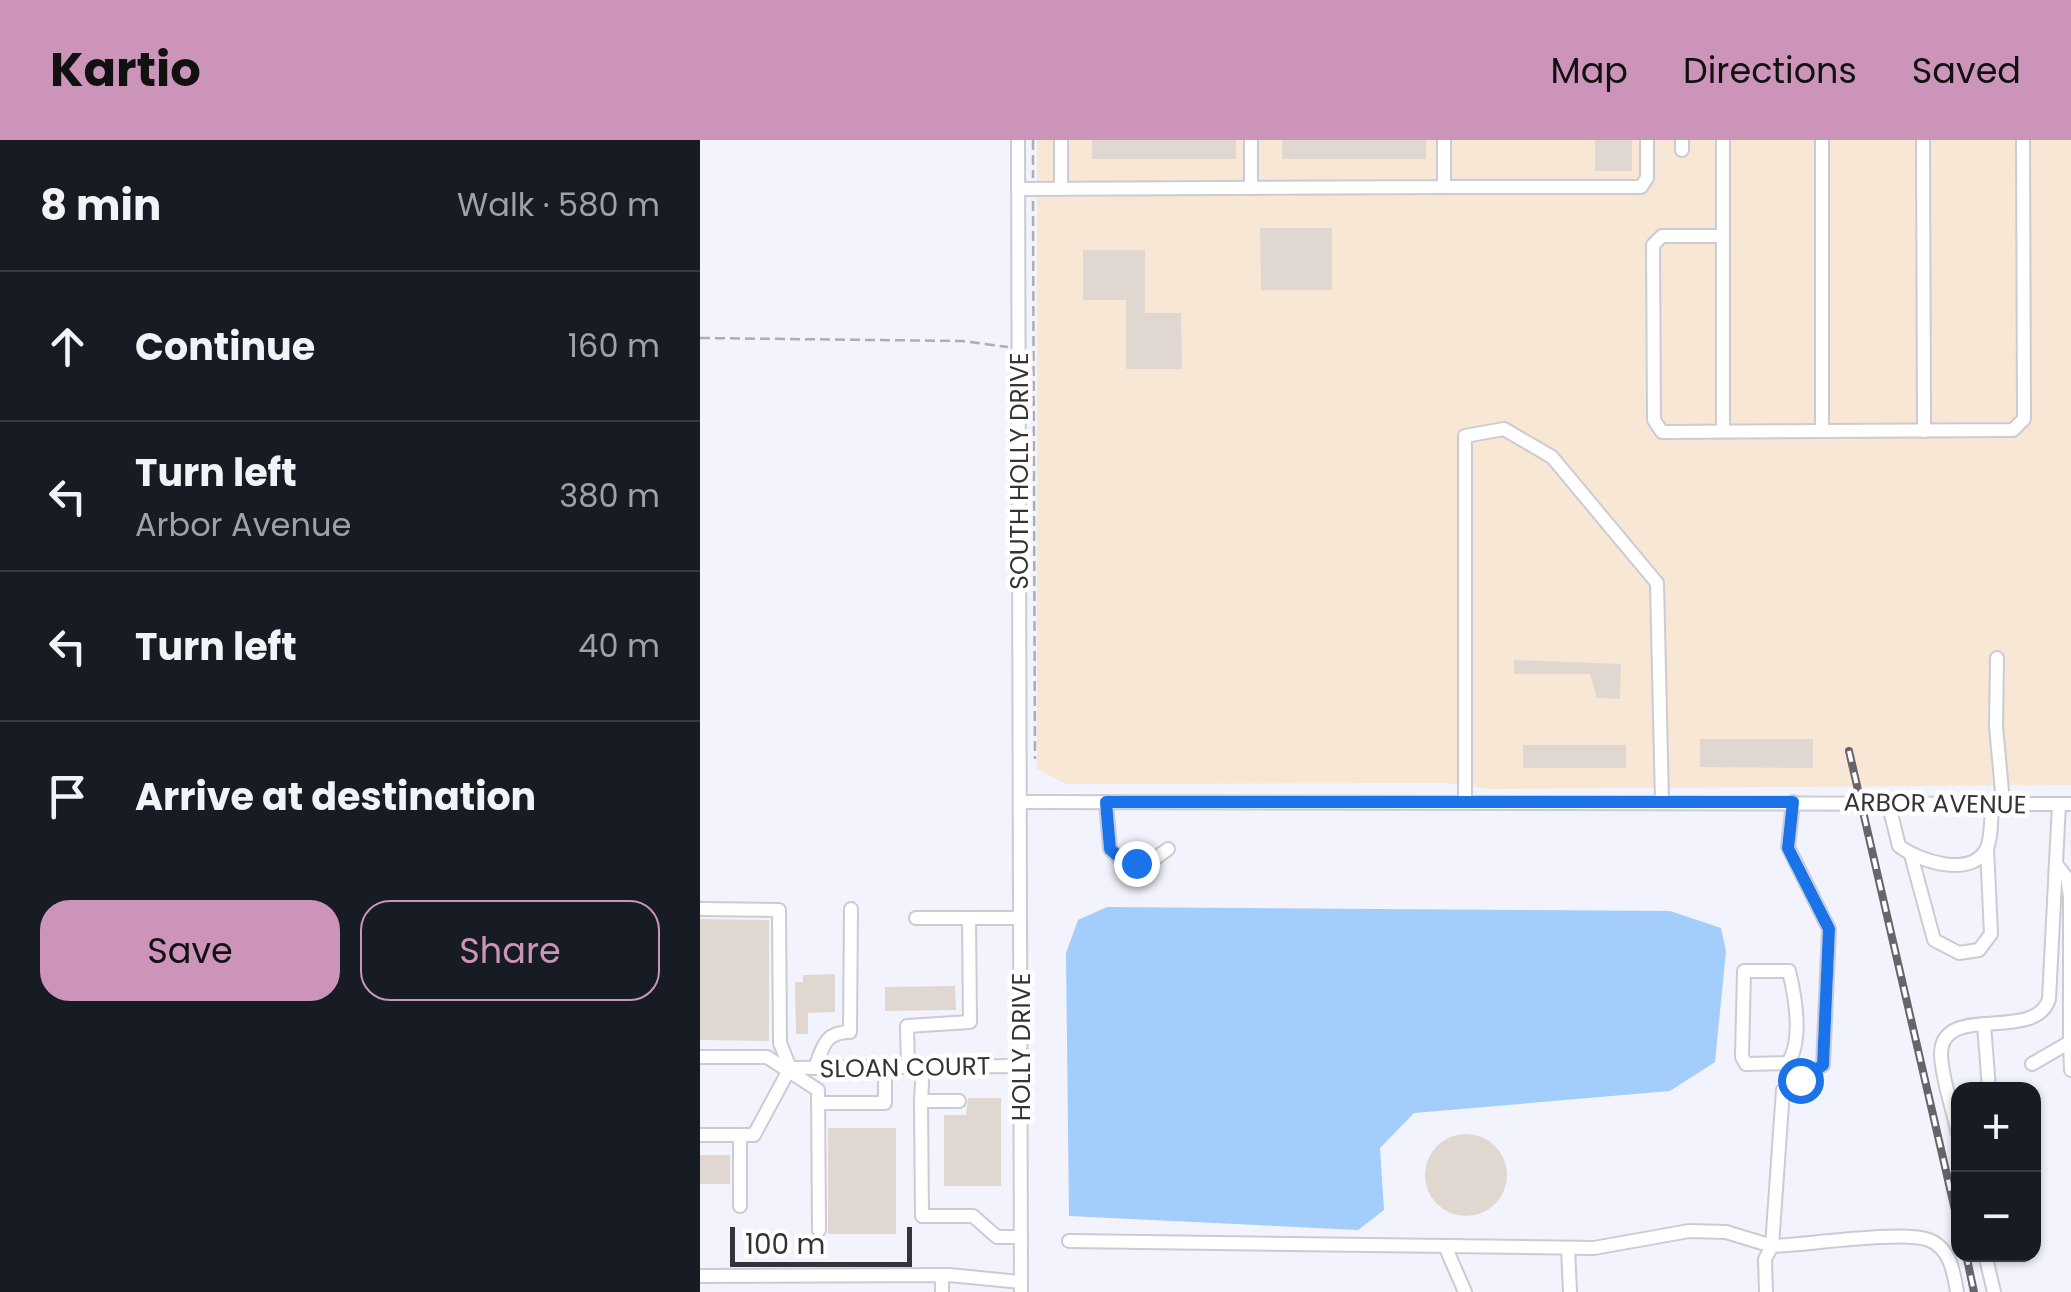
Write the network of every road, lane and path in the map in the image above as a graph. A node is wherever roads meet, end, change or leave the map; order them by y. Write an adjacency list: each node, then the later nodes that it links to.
1 (1018, 140): 13 (street, SOUTH HOLLY DRIVE)
2 (1033, 140): 11 (path)
3 (1061, 140): 14 (street)
4 (1250, 140): 15 (street)
5 (1444, 140): 12 (street)
6 (1647, 140): 12 (street)
7 (1723, 140): 17 (street)
8 (1822, 140): 22 (street)
9 (1924, 140): 20 (street)
10 (2024, 140): 20 (street)
11 (1033, 168)
12 (1444, 187): 15 (street)
13 (1018, 188): 14 (street); 19 (street, SOUTH HOLLY DRIVE)
14 (1061, 188): 15 (street)
15 (1251, 188)
16 (1033, 208): 24 (path)
17 (1723, 236): 21 (street); 21 (street)
18 (700, 338): 19 (path)
19 (1018, 347): 25 (street, SOUTH HOLLY DRIVE)
20 (1924, 430): 22 (street)
21 (1723, 431): 22 (street)
22 (1822, 431)
23 (1997, 658): 31 (street)
24 (1035, 759)
25 (1020, 802): 26 (street, ARBOR AVENUE); 41 (street, HOLLY DRIVE)
26 (1106, 802): 27 (street, ARBOR AVENUE); 34 (street)
27 (1465, 802): 28 (street, ARBOR AVENUE); 28 (street)
28 (1662, 802): 29 (street, ARBOR AVENUE)
29 (1793, 802): 30 (street, ARBOR AVENUE); 53 (street)
30 (1888, 802): 31 (street, ARBOR AVENUE); 35 (street)
31 (1998, 803): 32 (street, ARBOR AVENUE); 33 (street)
32 (2065, 804): 36 (street)
33 (1987, 848): 35 (street); 35 (street)
34 (1168, 849)
35 (1911, 855)
36 (2056, 864): 42 (street); 43 (street)
37 (851, 909): 51 (street)
38 (700, 910): 50 (street)
39 (916, 918): 40 (street)
40 (968, 918): 41 (street); 47 (street)
41 (1020, 918): 48 (street, HOLLY DRIVE)
42 (1984, 1024): 54 (street); 57 (street)
43 (2070, 1042): 46 (street); 52 (street)
44 (700, 1057): 50 (street, SLOAN COURT)
45 (1788, 1063): 45 (street); 53 (street)
46 (2032, 1064)
47 (915, 1066): 48 (street, SLOAN COURT); 49 (street, SLOAN COURT); 55 (street)
48 (1020, 1066): 63 (street, HOLLY DRIVE)
49 (885, 1067): 51 (street, SLOAN COURT); 58 (street)
50 (790, 1068): 51 (street, SLOAN COURT); 58 (street); 60 (street)
51 (815, 1068)
52 (2071, 1070)
53 (1800, 1080): 66 (street)
54 (1988, 1082)
55 (921, 1101): 56 (street); 63 (street)
56 (960, 1101)
57 (1951, 1102)
58 (818, 1103): 62 (street)
59 (700, 1135): 60 (street)
60 (740, 1135): 61 (street)
61 (740, 1206)
62 (818, 1230)
63 (1021, 1237): 72 (street, HOLLY DRIVE)
64 (1070, 1241): 65 (street)
65 (1446, 1246): 67 (street); 74 (street)
66 (1772, 1246): 67 (street); 76 (street); 77 (street)
67 (1568, 1248): 75 (street)
68 (1988, 1262): 78 (street)
69 (700, 1276): 70 (street)
70 (942, 1276): 71 (street); 73 (street)
71 (981, 1285): 72 (street)
72 (1022, 1287)
73 (942, 1292)
74 (1465, 1292)
75 (1570, 1292)
76 (1766, 1292)
77 (1957, 1292)
78 (1994, 1292)

